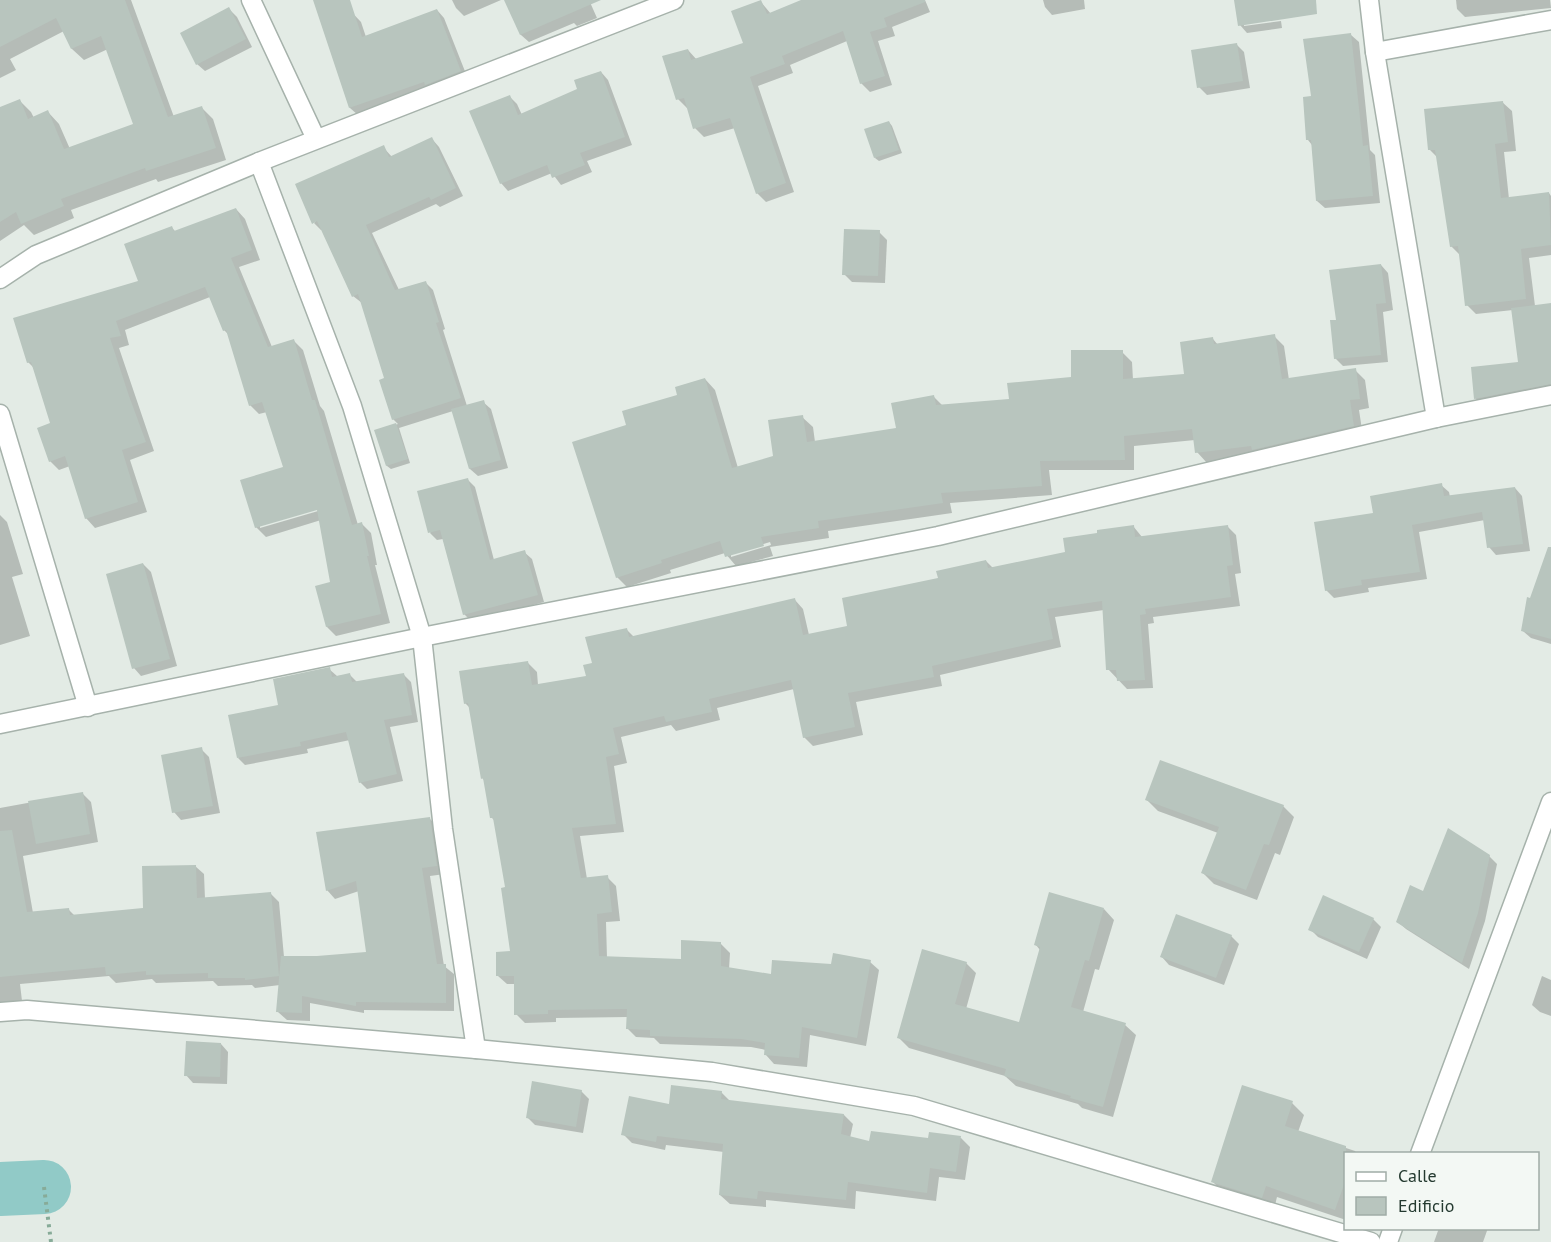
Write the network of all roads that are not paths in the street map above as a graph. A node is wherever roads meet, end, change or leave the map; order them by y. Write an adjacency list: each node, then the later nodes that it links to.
1 (251, 0): 6 (street)
2 (674, 0): 6 (street)
3 (1369, 0): 5 (street)
4 (1551, 20): 5 (street)
5 (1375, 52): 11 (street)
6 (316, 139): 7 (street)
7 (259, 162): 8 (street); 12 (street)
8 (0, 279)
9 (1551, 395): 11 (street)
10 (0, 414): 13 (street)
11 (1436, 418): 12 (street)
12 (422, 637): 13 (street); 17 (street)
13 (88, 707): 14 (street)
14 (0, 724)
15 (1551, 802): 18 (street)
16 (0, 1012): 17 (street)
17 (476, 1049): 19 (street)
18 (1421, 1152)
19 (1371, 1242)

